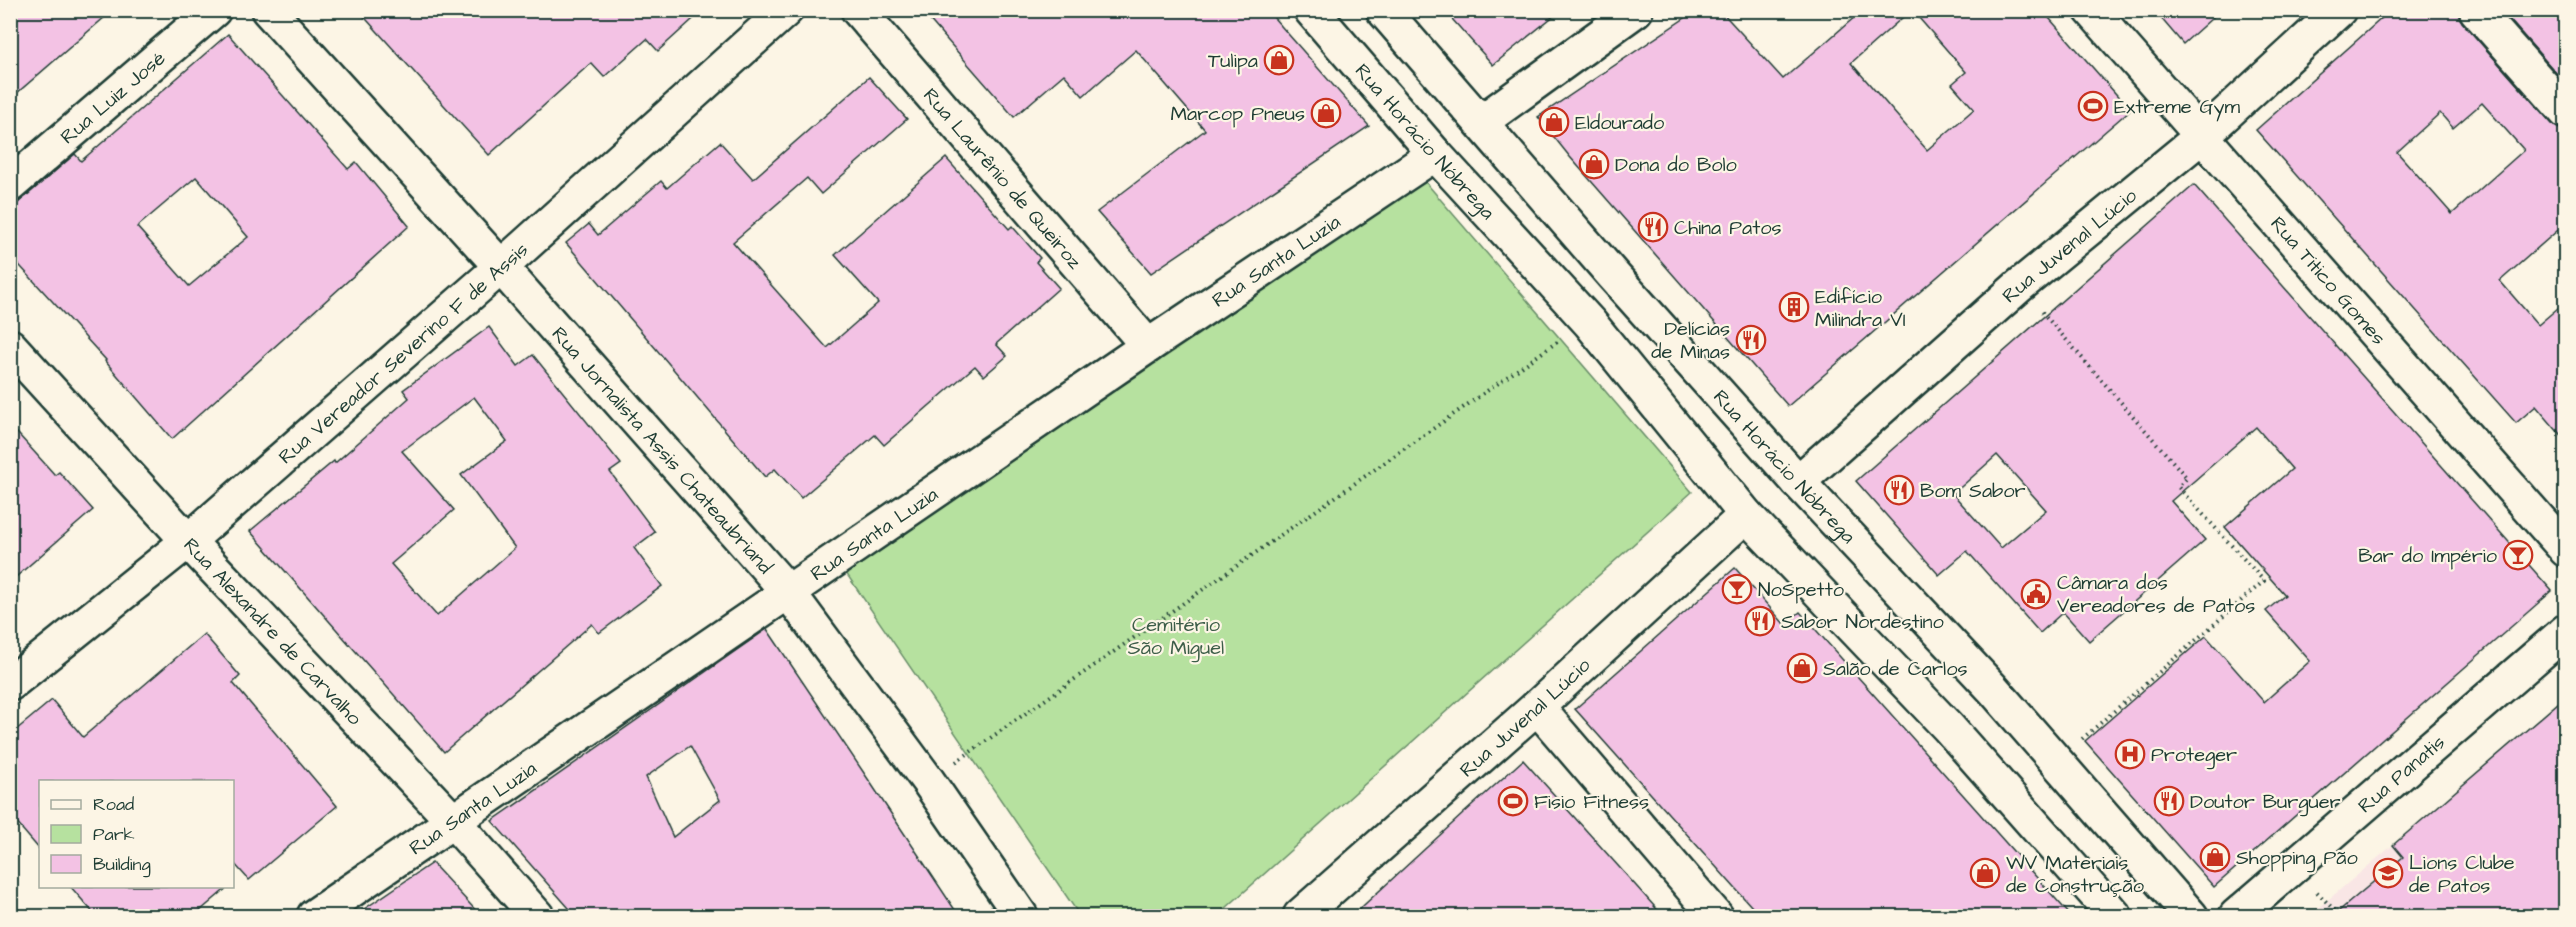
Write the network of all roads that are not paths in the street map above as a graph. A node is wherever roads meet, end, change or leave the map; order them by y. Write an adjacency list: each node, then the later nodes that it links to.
1 (214, 10): 15 (street, Rua Luiz José)
2 (268, 10): 16 (street, Rua Jornalista Assis Chateaubriand)
3 (786, 10): 16 (street, Rua Vereador Severino F de Assis)
4 (858, 10): 18 (street, Rua Laurênio de Queiroz)
5 (1311, 10): 14 (street, Rua Horácio Nóbrega)
6 (1383, 10): 12 (street, Rua Horácio Nóbrega)
7 (1636, 10): 12 (street)
8 (2091, 10): 13 (street, Rua Titico Gomes)
9 (2339, 10): 13 (street, Rua Juvenal Lúcio)
10 (2476, 10): 11 (street)
11 (2565, 112)
12 (1480, 122): 19 (street, Rua Horácio Nóbrega)
13 (2202, 136): 19 (street, Rua Juvenal Lúcio); 22 (street, Rua Titico Gomes)
14 (1435, 154): 18 (street, Rua Santa Luzia); 20 (street, Rua Horácio Nóbrega)
15 (10, 185)
16 (501, 267): 21 (street, Rua Vereador Severino F de Assis); 23 (street, Rua Jornalista Assis Chateaubriand)
17 (10, 345): 21 (street, Rua Alexandre de Carvalho)
18 (1148, 346): 23 (street, Rua Santa Luzia)
19 (1798, 482): 34 (street, Rua Horácio Nóbrega)
20 (1746, 515): 26 (street, Rua Juvenal Lúcio); 33 (street, Rua Horácio Nóbrega)
21 (188, 541): 25 (street, Rua Vereador Severino F de Assis); 27 (street, Rua Alexandre de Carvalho)
22 (2565, 550)
23 (789, 593): 27 (street, Rua Santa Luzia); 30 (street, Rua Jornalista Assis Chateaubriand)
24 (2565, 631): 35 (street, Rua Panatis)
25 (10, 684)
26 (1536, 707): 31 (street, Rua Juvenal Lúcio); 32 (street)
27 (453, 821): 28 (street, Rua Santa Luzia); 29 (street, Rua Alexandre de Carvalho)
28 (314, 916)
29 (537, 916)
30 (1021, 916)
31 (1300, 916)
32 (1716, 916)
33 (2115, 916)
34 (2192, 916)
35 (2236, 916)

